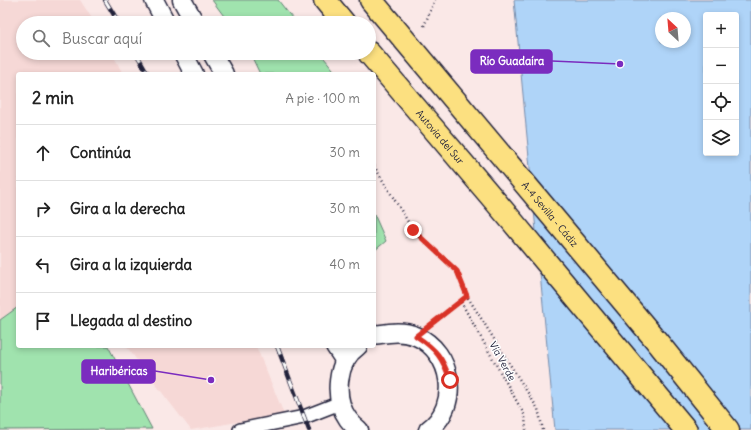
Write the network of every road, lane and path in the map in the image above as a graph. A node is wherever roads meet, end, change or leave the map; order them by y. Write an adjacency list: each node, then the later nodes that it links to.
1 (154, 0): 6 (main road)
2 (182, 0): 7 (main road)
3 (325, 0): 8 (highway)
4 (371, 0): 30 (highway, A-4 Sevilla - Cádiz)
5 (435, 0): 9 (path)
6 (162, 16)
7 (191, 16)
8 (338, 16)
9 (424, 26)
10 (187, 60): 13 (main road)
11 (216, 60): 14 (main road)
12 (375, 60): 29 (highway, Autovía del Sur)
13 (193, 72)
14 (223, 72)
15 (376, 169): 16 (path)
16 (467, 296): 17 (path); 28 (path)
17 (460, 302): 19 (path); 27 (path, Vía Verde)
18 (377, 332): 19 (main road)
19 (416, 336): 23 (main road)
20 (353, 348): 21 (main road)
21 (340, 353): 22 (main road)
22 (340, 403): 24 (street); 25 (main road)
23 (441, 422): 26 (main road)
24 (240, 430)
25 (359, 430)
26 (428, 430)
27 (526, 430)
28 (542, 430)
29 (686, 430)
30 (728, 430)

